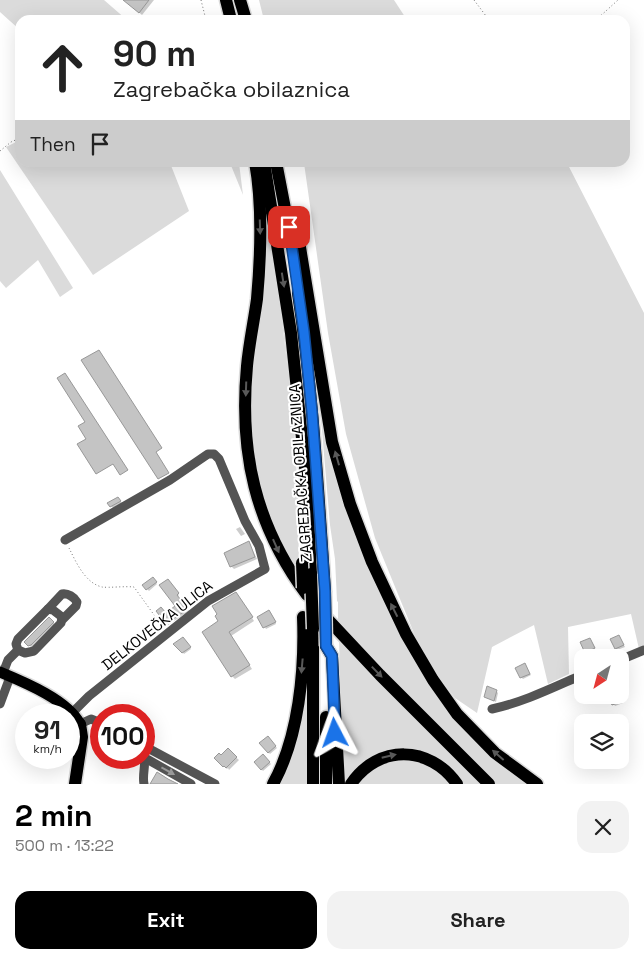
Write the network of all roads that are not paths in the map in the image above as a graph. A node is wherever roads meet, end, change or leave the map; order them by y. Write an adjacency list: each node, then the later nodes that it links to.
1 (226, 0): 3 (highway)
2 (240, 0): 4 (highway)
3 (230, 15)
4 (244, 15)
5 (256, 167): 40 (highway, one-way to 40)
6 (265, 167): 10 (highway, ZAGREBAČKA OBILAZNICA, one-way to 10)
7 (277, 167): 8 (highway, ZAGREBAČKA OBILAZNICA)
8 (286, 212): 13 (highway, ZAGREBAČKA OBILAZNICA, bridge); 41 (highway, one-way to 8)
9 (65, 540): 21 (street, DELKOVEČKA ULICA)
10 (309, 543): 34 (highway, one-way to 34, bridge); 35 (highway, ZAGREBAČKA OBILAZNICA, bridge)
11 (48, 608): 12 (street); 12 (street); 14 (street)
12 (63, 619): 14 (street)
13 (326, 646): 36 (highway, ZAGREBAČKA OBILAZNICA); 37 (highway)
14 (18, 650): 17 (street)
15 (644, 650): 16 (street)
16 (629, 656)
17 (5, 674): 19 (street); 20 (main road)
18 (574, 679): 22 (street)
19 (0, 704)
20 (60, 704)
21 (80, 704)
22 (492, 708)
23 (90, 720): 24 (street)
24 (80, 724): 25 (highway)
25 (80, 749)
26 (155, 752): 33 (street)
27 (155, 763): 32 (street, one-way to 32)
28 (77, 769): 30 (highway)
29 (143, 769): 31 (street)
30 (74, 784)
31 (144, 784)
32 (191, 784)
33 (214, 784)
34 (273, 784)
35 (313, 784)
36 (326, 784)
37 (339, 784)
38 (351, 784): 39 (highway, one-way to 39)
39 (457, 784)
40 (488, 784)
41 (537, 784)

